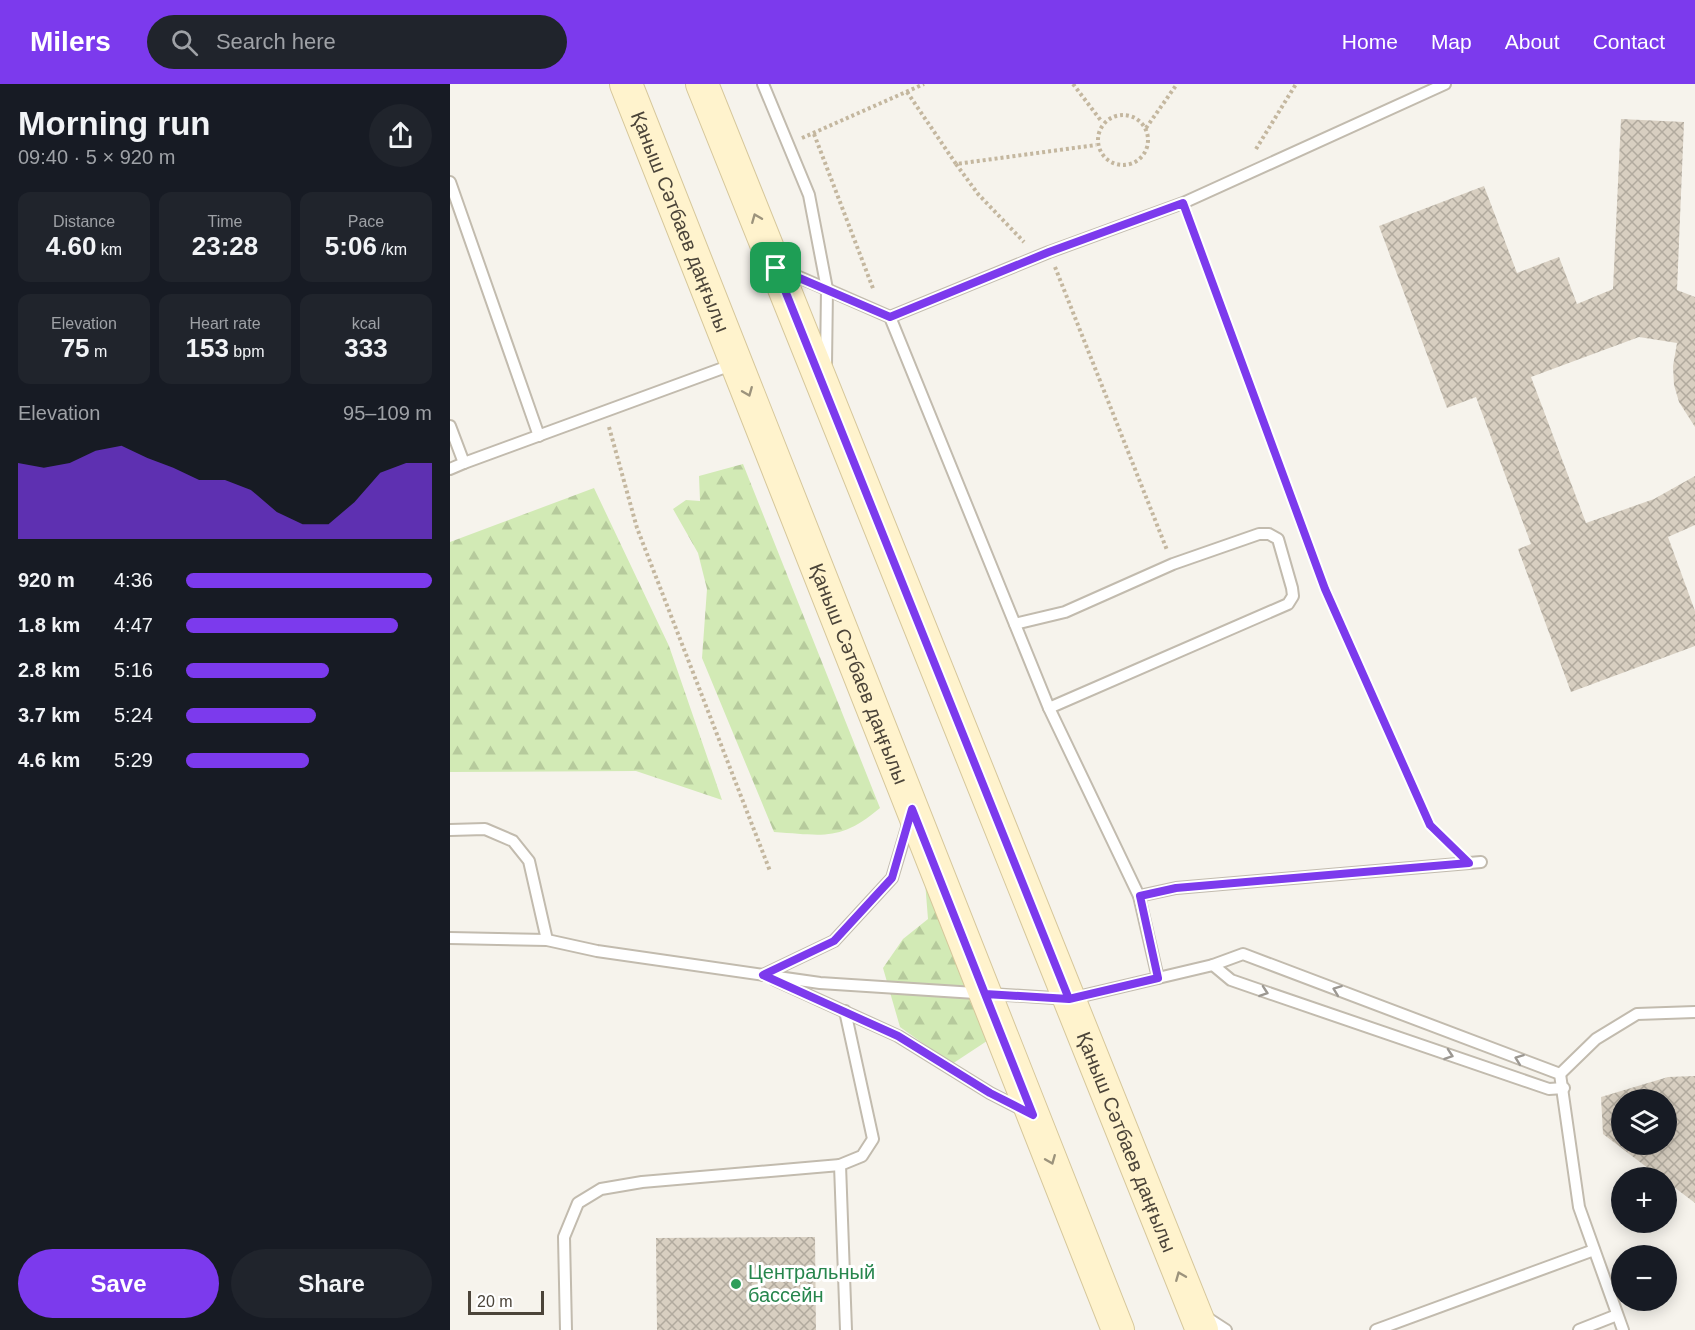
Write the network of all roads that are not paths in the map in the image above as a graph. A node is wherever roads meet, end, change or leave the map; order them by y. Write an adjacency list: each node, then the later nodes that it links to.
1 (626, 84): 9 (main road, Қаныш Сәтбаев даңғылы)
2 (702, 84): 6 (main road, Қаныш Сәтбаев даңғылы, one-way to 2)
3 (763, 84): 7 (lane)
4 (1445, 84): 8 (lane)
5 (450, 182): 12 (lane)
6 (776, 268): 7 (lane); 10 (main road, Қаныш Сәтбаев даңғылы)
7 (827, 290): 8 (lane); 10 (lane)
8 (890, 317): 15 (lane)
9 (736, 363): 12 (lane); 17 (main road, Қаныш Сәтбаев даңғылы, one-way to 17)
10 (826, 392): 27 (main road, Қаныш Сәтбаев даңғылы)
11 (450, 426): 13 (lane)
12 (538, 436): 13 (lane)
13 (464, 463): 14 (lane)
14 (450, 469)
15 (1015, 624): 16 (lane); 16 (lane)
16 (1049, 708): 20 (lane)
17 (912, 809): 24 (lane); 26 (main road, Қаныш Сәтбаев даңғылы)
18 (450, 830): 22 (lane)
19 (1481, 862): 20 (lane)
20 (1140, 896): 25 (lane)
21 (450, 938): 22 (lane)
22 (546, 940): 24 (lane)
23 (1213, 965): 25 (lane); 30 (lane, one-way to 23); 31 (lane, one-way to 31)
24 (763, 975): 26 (lane); 28 (lane)
25 (1158, 978): 27 (lane)
26 (985, 994): 27 (lane); 32 (main road, Қаныш Сәтбаев даңғылы)
27 (1069, 999): 36 (main road, Қаныш Сәтбаев даңғылы, one-way to 27)
28 (845, 1011): 32 (lane); 33 (lane)
29 (1695, 1012): 30 (lane)
30 (1560, 1074): 31 (lane)
31 (1564, 1088): 34 (lane)
32 (1033, 1115): 39 (main road, Қаныш Сәтбаев даңғылы, one-way to 39)
33 (840, 1166): 37 (lane); 38 (lane)
34 (1594, 1250): 35 (lane); 41 (lane)
35 (1617, 1314): 42 (lane); 43 (lane)
36 (1198, 1320): 40 (lane)
37 (566, 1330)
38 (846, 1330)
39 (1118, 1330)
40 (1226, 1330)
41 (1376, 1330)
42 (1579, 1330)
43 (1623, 1330)

